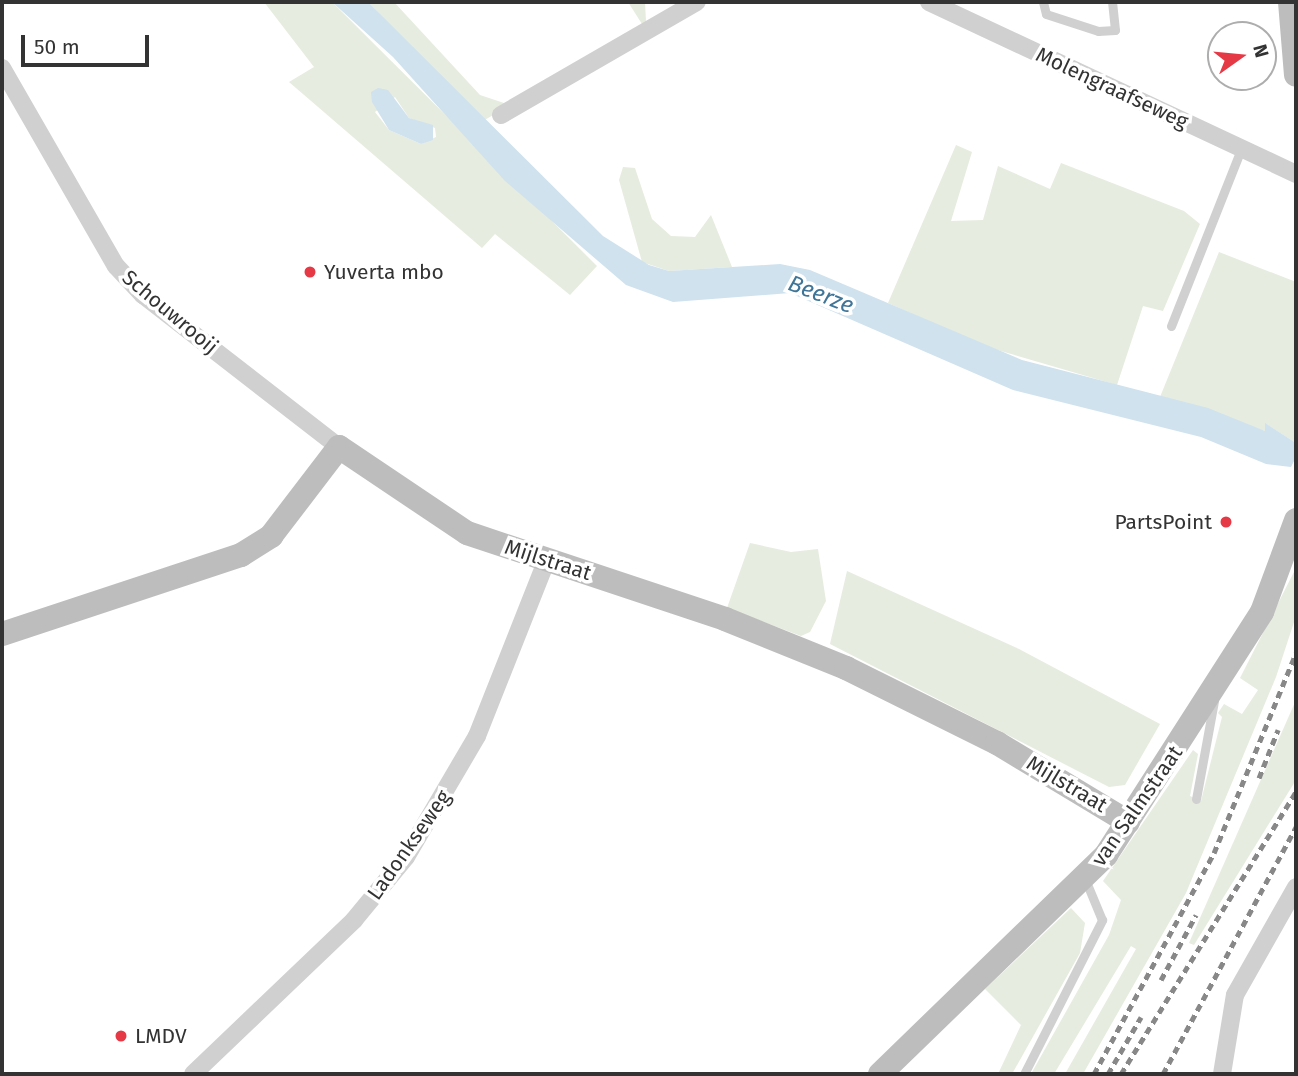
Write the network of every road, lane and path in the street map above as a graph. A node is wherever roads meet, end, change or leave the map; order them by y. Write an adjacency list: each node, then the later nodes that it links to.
1 (697, 2): 8 (street)
2 (929, 2): 9 (street, Molengraafseweg)
3 (1044, 2): 4 (lane)
4 (1112, 2)
5 (1290, 2): 7 (main road)
6 (2, 68): 12 (street, Schouwrooij)
7 (1296, 75)
8 (501, 115)
9 (1241, 149): 10 (street, Molengraafseweg); 11 (lane)
10 (1296, 174)
11 (1171, 326)
12 (339, 447): 14 (main road, Mijlstraat); 15 (main road)
13 (1296, 520): 16 (main road, van Salmstraat)
14 (546, 562): 18 (main road, Mijlstraat); 21 (street, Ladonkseweg)
15 (2, 634)
16 (1217, 689): 17 (lane); 18 (main road, van Salmstraat)
17 (1196, 799)
18 (1128, 822): 19 (main road, van Salmstraat)
19 (1085, 878): 22 (main road, van Salmstraat); 23 (lane)
20 (1296, 887): 24 (street)
21 (193, 1074)
22 (880, 1074)
23 (1024, 1074)
24 (1222, 1074)

